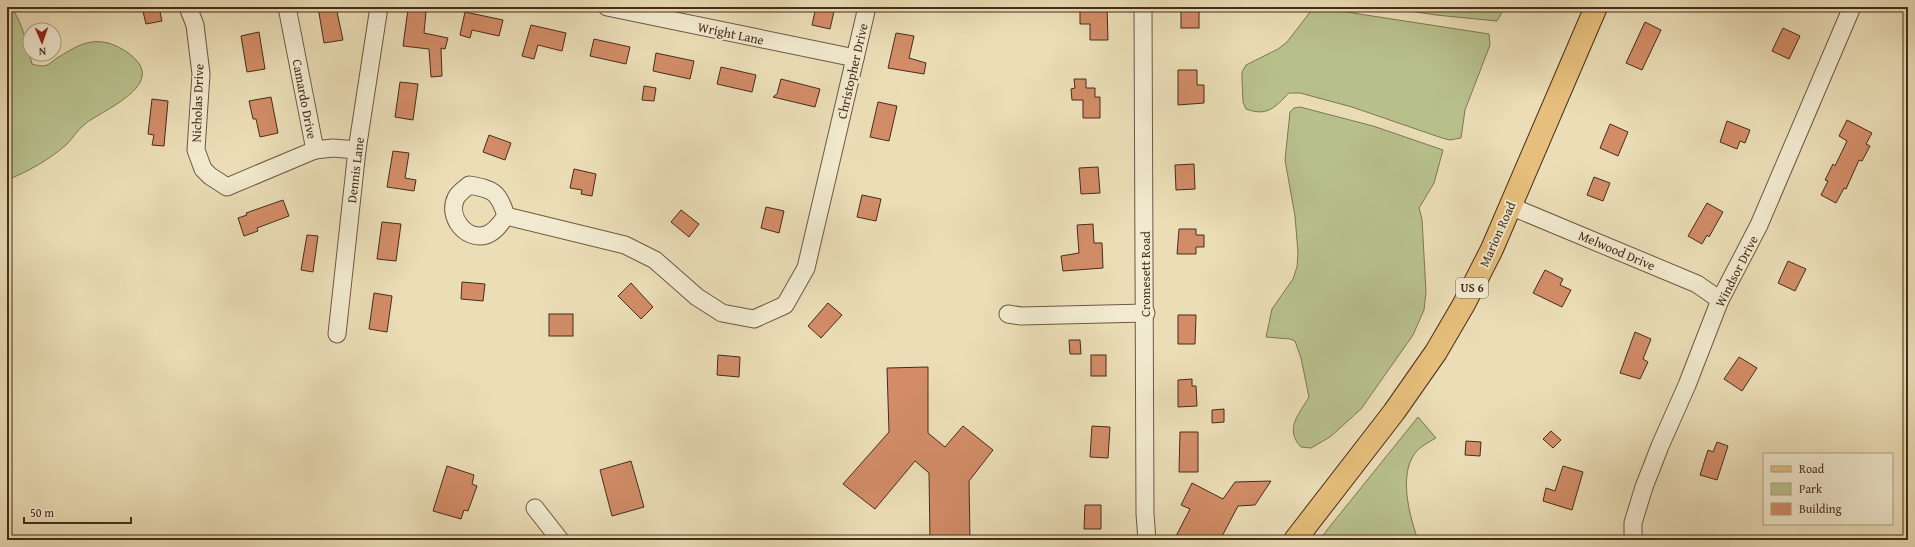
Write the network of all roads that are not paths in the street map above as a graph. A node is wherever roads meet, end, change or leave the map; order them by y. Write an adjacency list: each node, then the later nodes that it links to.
1 (188, 7): 10 (street, Nicholas Drive)
2 (288, 7): 10 (street, Camardo Drive)
3 (379, 7): 11 (street, Dennis Lane)
4 (607, 7): 9 (street, Wright Lane)
5 (867, 7): 9 (street, Christopher Drive)
6 (1143, 7): 15 (street, Cromesett Road)
7 (1596, 7): 12 (main road, Marion Road / US 6)
8 (1852, 7): 14 (street, Windsor Drive)
9 (855, 58): 13 (street, Christopher Drive)
10 (315, 150): 11 (street, Camardo Drive)
11 (357, 150): 17 (street, Dennis Lane)
12 (1510, 206): 14 (street, Melwood Drive); 21 (main road, Marion Road / US 6)
13 (506, 216)
14 (1720, 300): 22 (street, Windsor Drive)
15 (1146, 313): 16 (street); 20 (street, Cromesett Road)
16 (1008, 314)
17 (337, 334)
18 (535, 508): 19 (street)
19 (560, 540)
20 (1147, 540)
21 (1295, 540)
22 (1633, 540)

